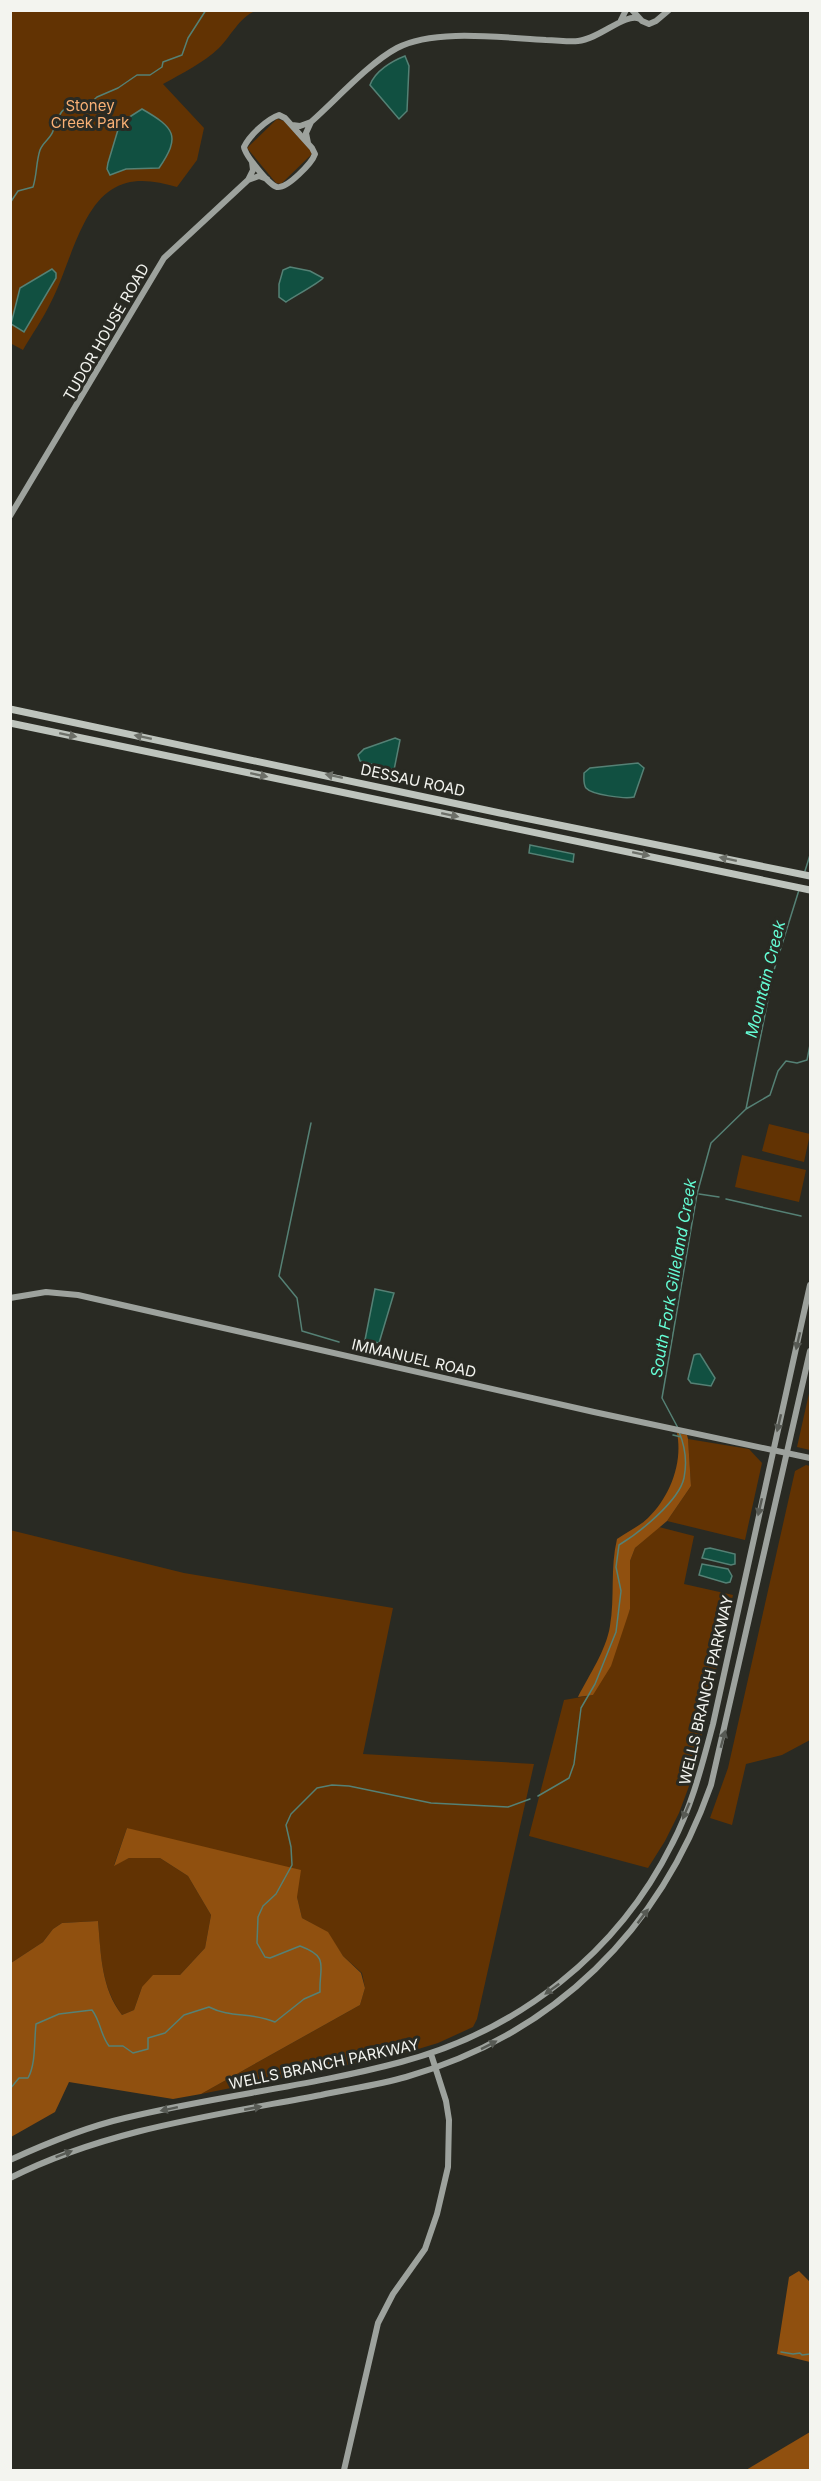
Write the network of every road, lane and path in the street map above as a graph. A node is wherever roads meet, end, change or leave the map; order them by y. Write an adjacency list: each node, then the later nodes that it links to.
1 (626, 10): 5 (street)
2 (633, 10): 4 (street)
3 (669, 10): 4 (street)
4 (640, 19): 5 (street)
5 (621, 20): 6 (street)
6 (311, 122): 7 (street); 8 (street)
7 (291, 124): 8 (street); 9 (street)
8 (308, 143): 10 (street)
9 (251, 161): 10 (street); 11 (street)
10 (267, 179): 11 (street)
11 (248, 180): 12 (street, TUDOR HOUSE ROAD)
12 (10, 516)
13 (10, 709): 15 (main road, DESSAU ROAD, one-way to 13)
14 (10, 723): 16 (main road, DESSAU ROAD, one-way to 16)
15 (810, 876)
16 (810, 890)
17 (810, 1285): 20 (street, WELLS BRANCH PARKWAY, one-way to 20)
18 (10, 1298): 20 (street, IMMANUEL ROAD)
19 (810, 1351): 21 (street, WELLS BRANCH PARKWAY)
20 (773, 1450): 21 (street, IMMANUEL ROAD); 23 (street, WELLS BRANCH PARKWAY, one-way to 23)
21 (787, 1453): 22 (street, IMMANUEL ROAD); 24 (street, WELLS BRANCH PARKWAY, one-way to 21)
22 (810, 1458)
23 (431, 2054): 24 (street); 25 (street, WELLS BRANCH PARKWAY, one-way to 25)
24 (436, 2067): 26 (street, WELLS BRANCH PARKWAY, one-way to 24); 27 (street)
25 (10, 2160)
26 (10, 2178)
27 (344, 2470)

